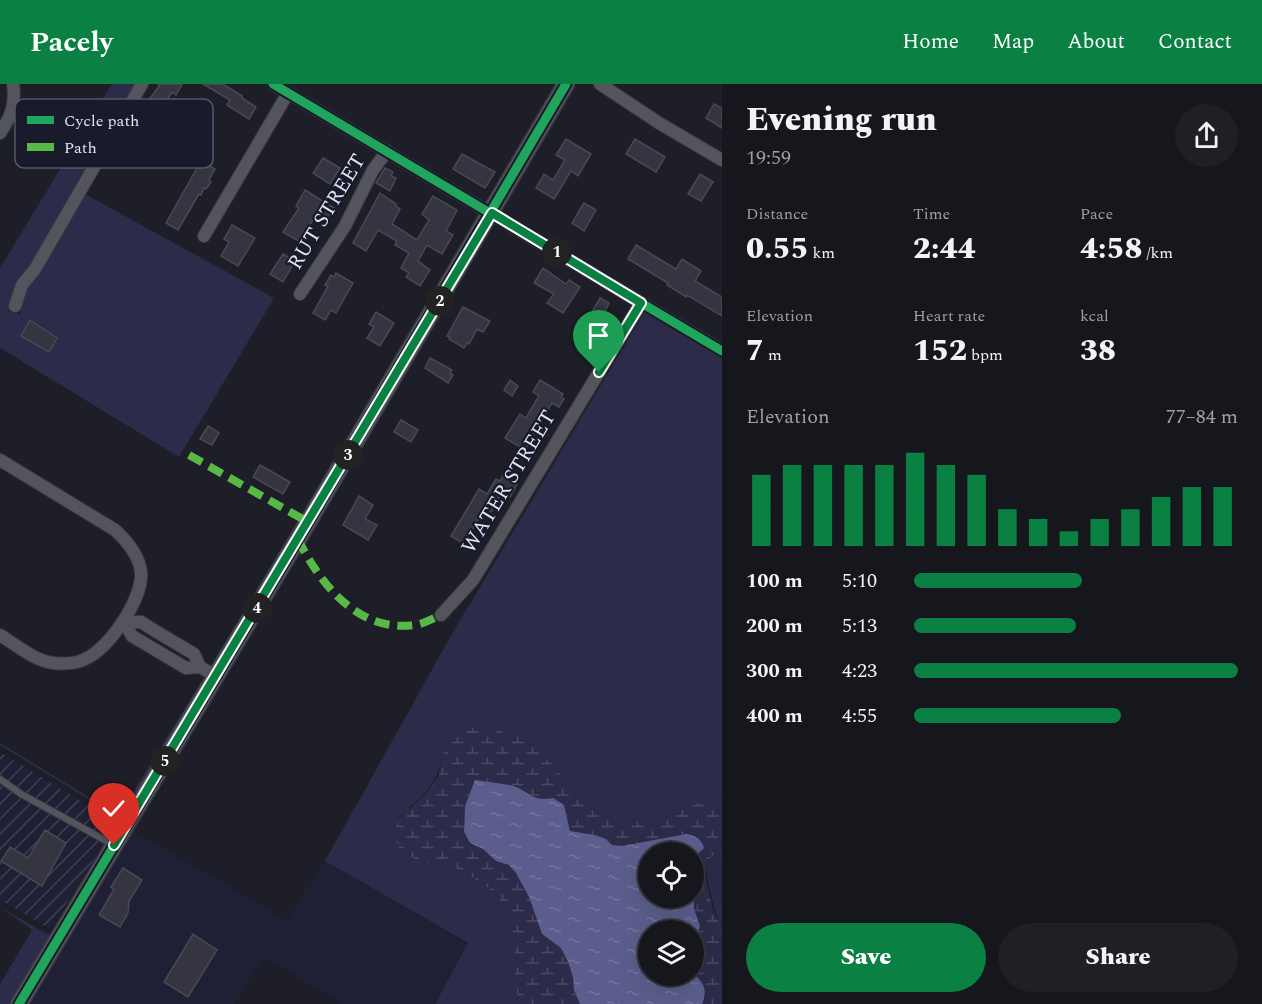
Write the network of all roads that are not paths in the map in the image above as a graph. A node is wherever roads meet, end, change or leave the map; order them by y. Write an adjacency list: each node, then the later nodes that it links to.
1 (13, 84): 8 (street)
2 (142, 84): 7 (street)
3 (273, 84): 6 (street)
4 (566, 84): 12 (street)
5 (600, 84): 10 (street)
6 (288, 93): 9 (street); 13 (street)
7 (133, 99)
8 (0, 134)
9 (387, 151): 12 (street); 14 (street, RUT STREET)
10 (722, 160)
11 (93, 168): 16 (street)
12 (492, 213): 15 (street); 25 (street)
13 (204, 236)
14 (300, 294)
15 (641, 303): 17 (street); 19 (street, WATER STREET)
16 (15, 306)
17 (722, 351)
18 (0, 460): 20 (street)
19 (441, 615)
20 (124, 622): 21 (street); 22 (street); 23 (street)
21 (0, 635)
22 (173, 642): 23 (street); 24 (street)
23 (165, 656): 24 (street)
24 (200, 667): 25 (street)
25 (216, 676): 27 (street)
26 (0, 779): 27 (lane)
27 (114, 845): 28 (street)
28 (18, 1004)

